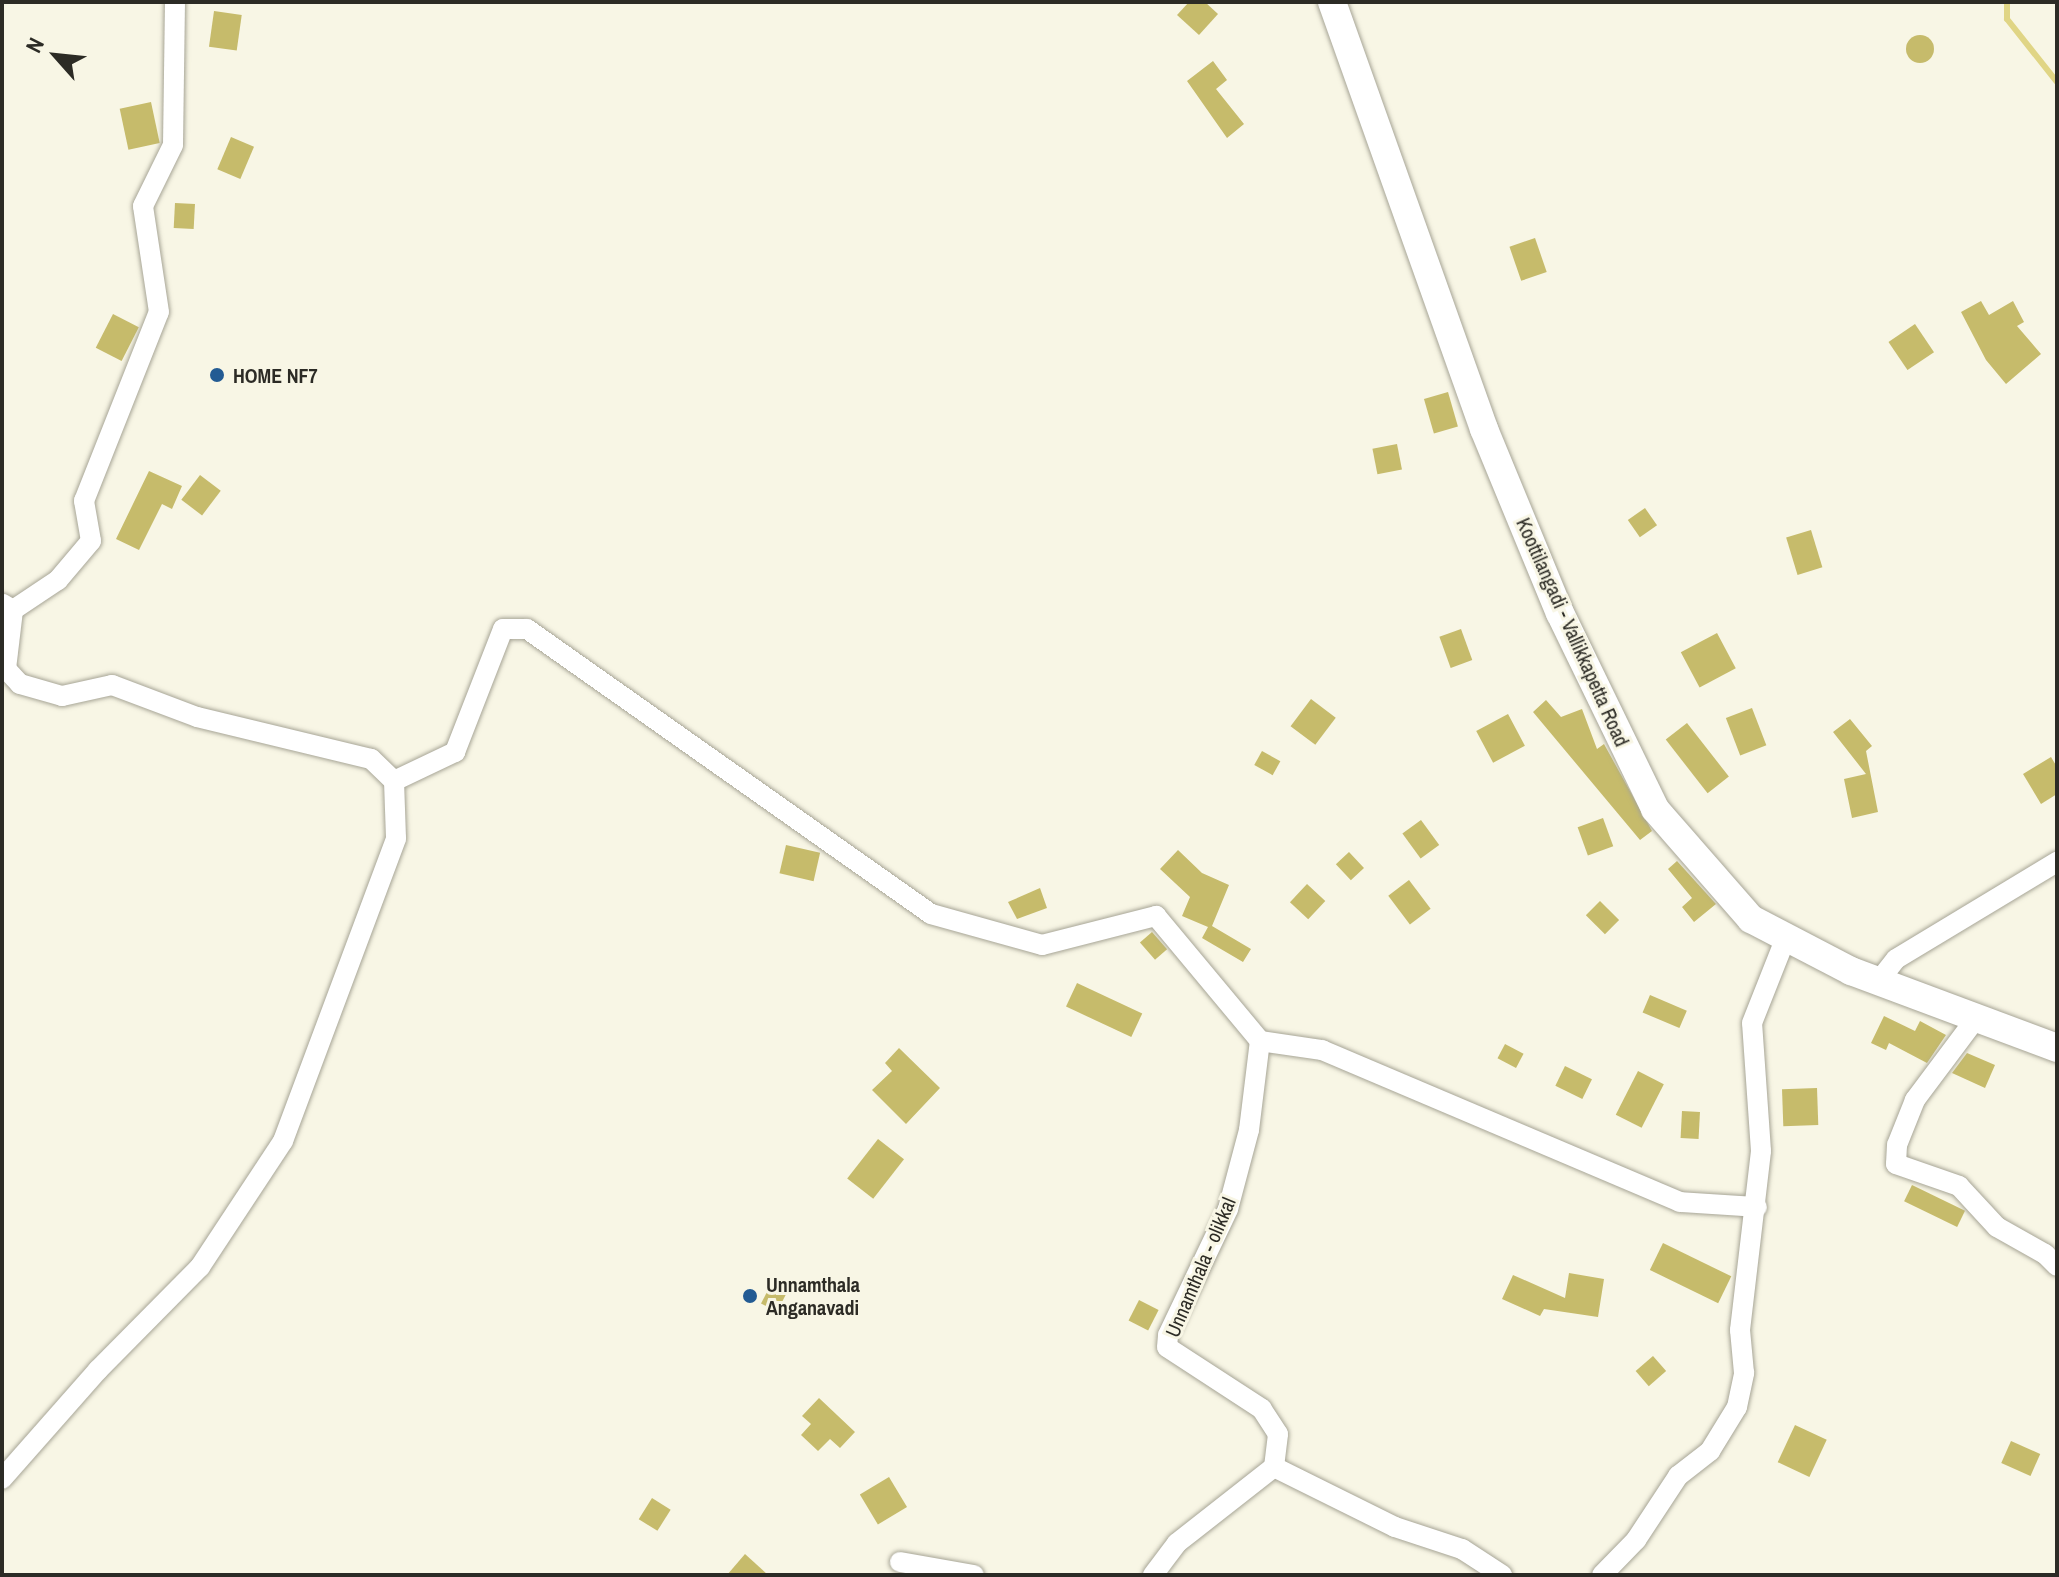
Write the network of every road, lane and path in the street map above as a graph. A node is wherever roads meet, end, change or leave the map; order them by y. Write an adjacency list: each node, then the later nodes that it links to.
1 (175, 2): 3 (street)
2 (1332, 2): 6 (main road, Koottilangadi - Vallikkapetta Road)
3 (7, 606): 4 (street)
4 (394, 781): 9 (street); 14 (street)
5 (2057, 862): 7 (street)
6 (1786, 937): 7 (main road, Koottilangadi - Vallikkapetta Road); 11 (street)
7 (1878, 982): 8 (main road, Koottilangadi - Vallikkapetta Road)
8 (1974, 1021): 10 (main road, Koottilangadi - Vallikkapetta Road); 12 (street)
9 (1260, 1041): 11 (street); 13 (street, Unnamthala - olikkal)
10 (2057, 1048)
11 (1757, 1207): 19 (street)
12 (2057, 1266)
13 (1274, 1467): 17 (street); 18 (street)
14 (2, 1479)
15 (900, 1562): 16 (street)
16 (974, 1575)
17 (1153, 1575)
18 (1502, 1575)
19 (1602, 1575)

